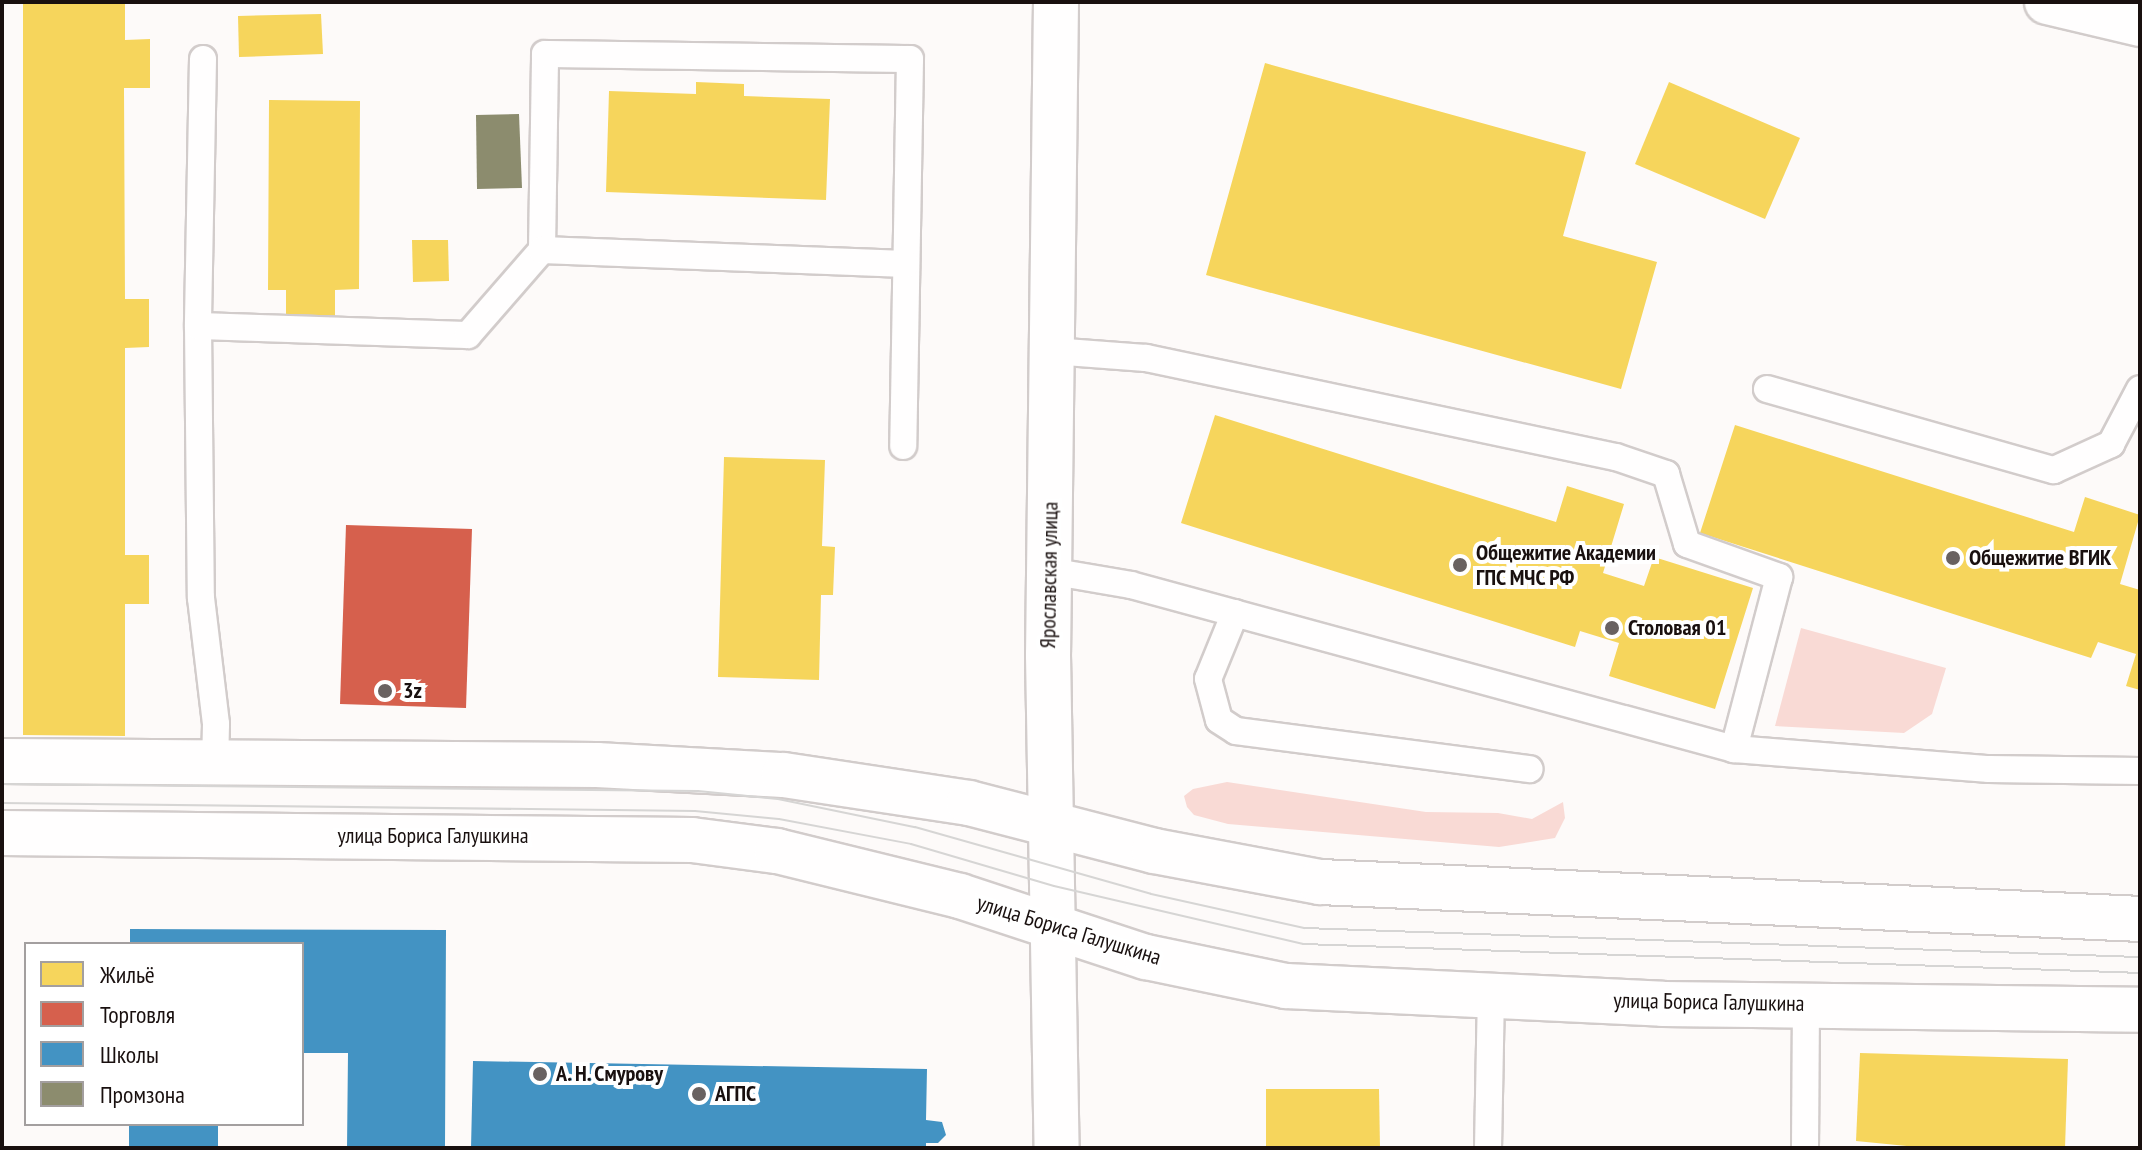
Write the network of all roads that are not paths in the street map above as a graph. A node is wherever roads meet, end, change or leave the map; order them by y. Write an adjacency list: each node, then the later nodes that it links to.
1 (1056, 2): 8 (main road, Ярославская улица)
2 (2047, 2): 3 (main road)
3 (2140, 24)
4 (203, 59): 7 (lane)
5 (542, 250): 6 (lane); 6 (lane); 7 (lane)
6 (906, 264): 11 (lane)
7 (198, 326): 16 (lane)
8 (1052, 351): 12 (main road, Ярославская улица); 14 (lane)
9 (1767, 389): 10 (lane)
10 (2140, 389)
11 (903, 446)
12 (1049, 571): 13 (lane); 19 (main road, Ярославская улица)
13 (1235, 613): 14 (lane); 17 (lane)
14 (1734, 749): 18 (lane)
15 (2, 761): 16 (main road)
16 (215, 767): 19 (main road)
17 (1530, 769)
18 (2140, 771)
19 (1051, 823): 21 (main road); 22 (main road, Ярославская улица)
20 (2, 833): 22 (main road, улица Бориса Галушкина)
21 (2140, 919)
22 (1055, 928): 23 (main road, улица Бориса Галушкина); 26 (main road, Ярославская улица)
23 (1491, 995): 24 (main road, улица Бориса Галушкина); 27 (lane)
24 (1806, 1003): 25 (main road, улица Бориса Галушкина); 28 (lane)
25 (2140, 1010)
26 (1057, 1148)
27 (1488, 1148)
28 (1805, 1148)

